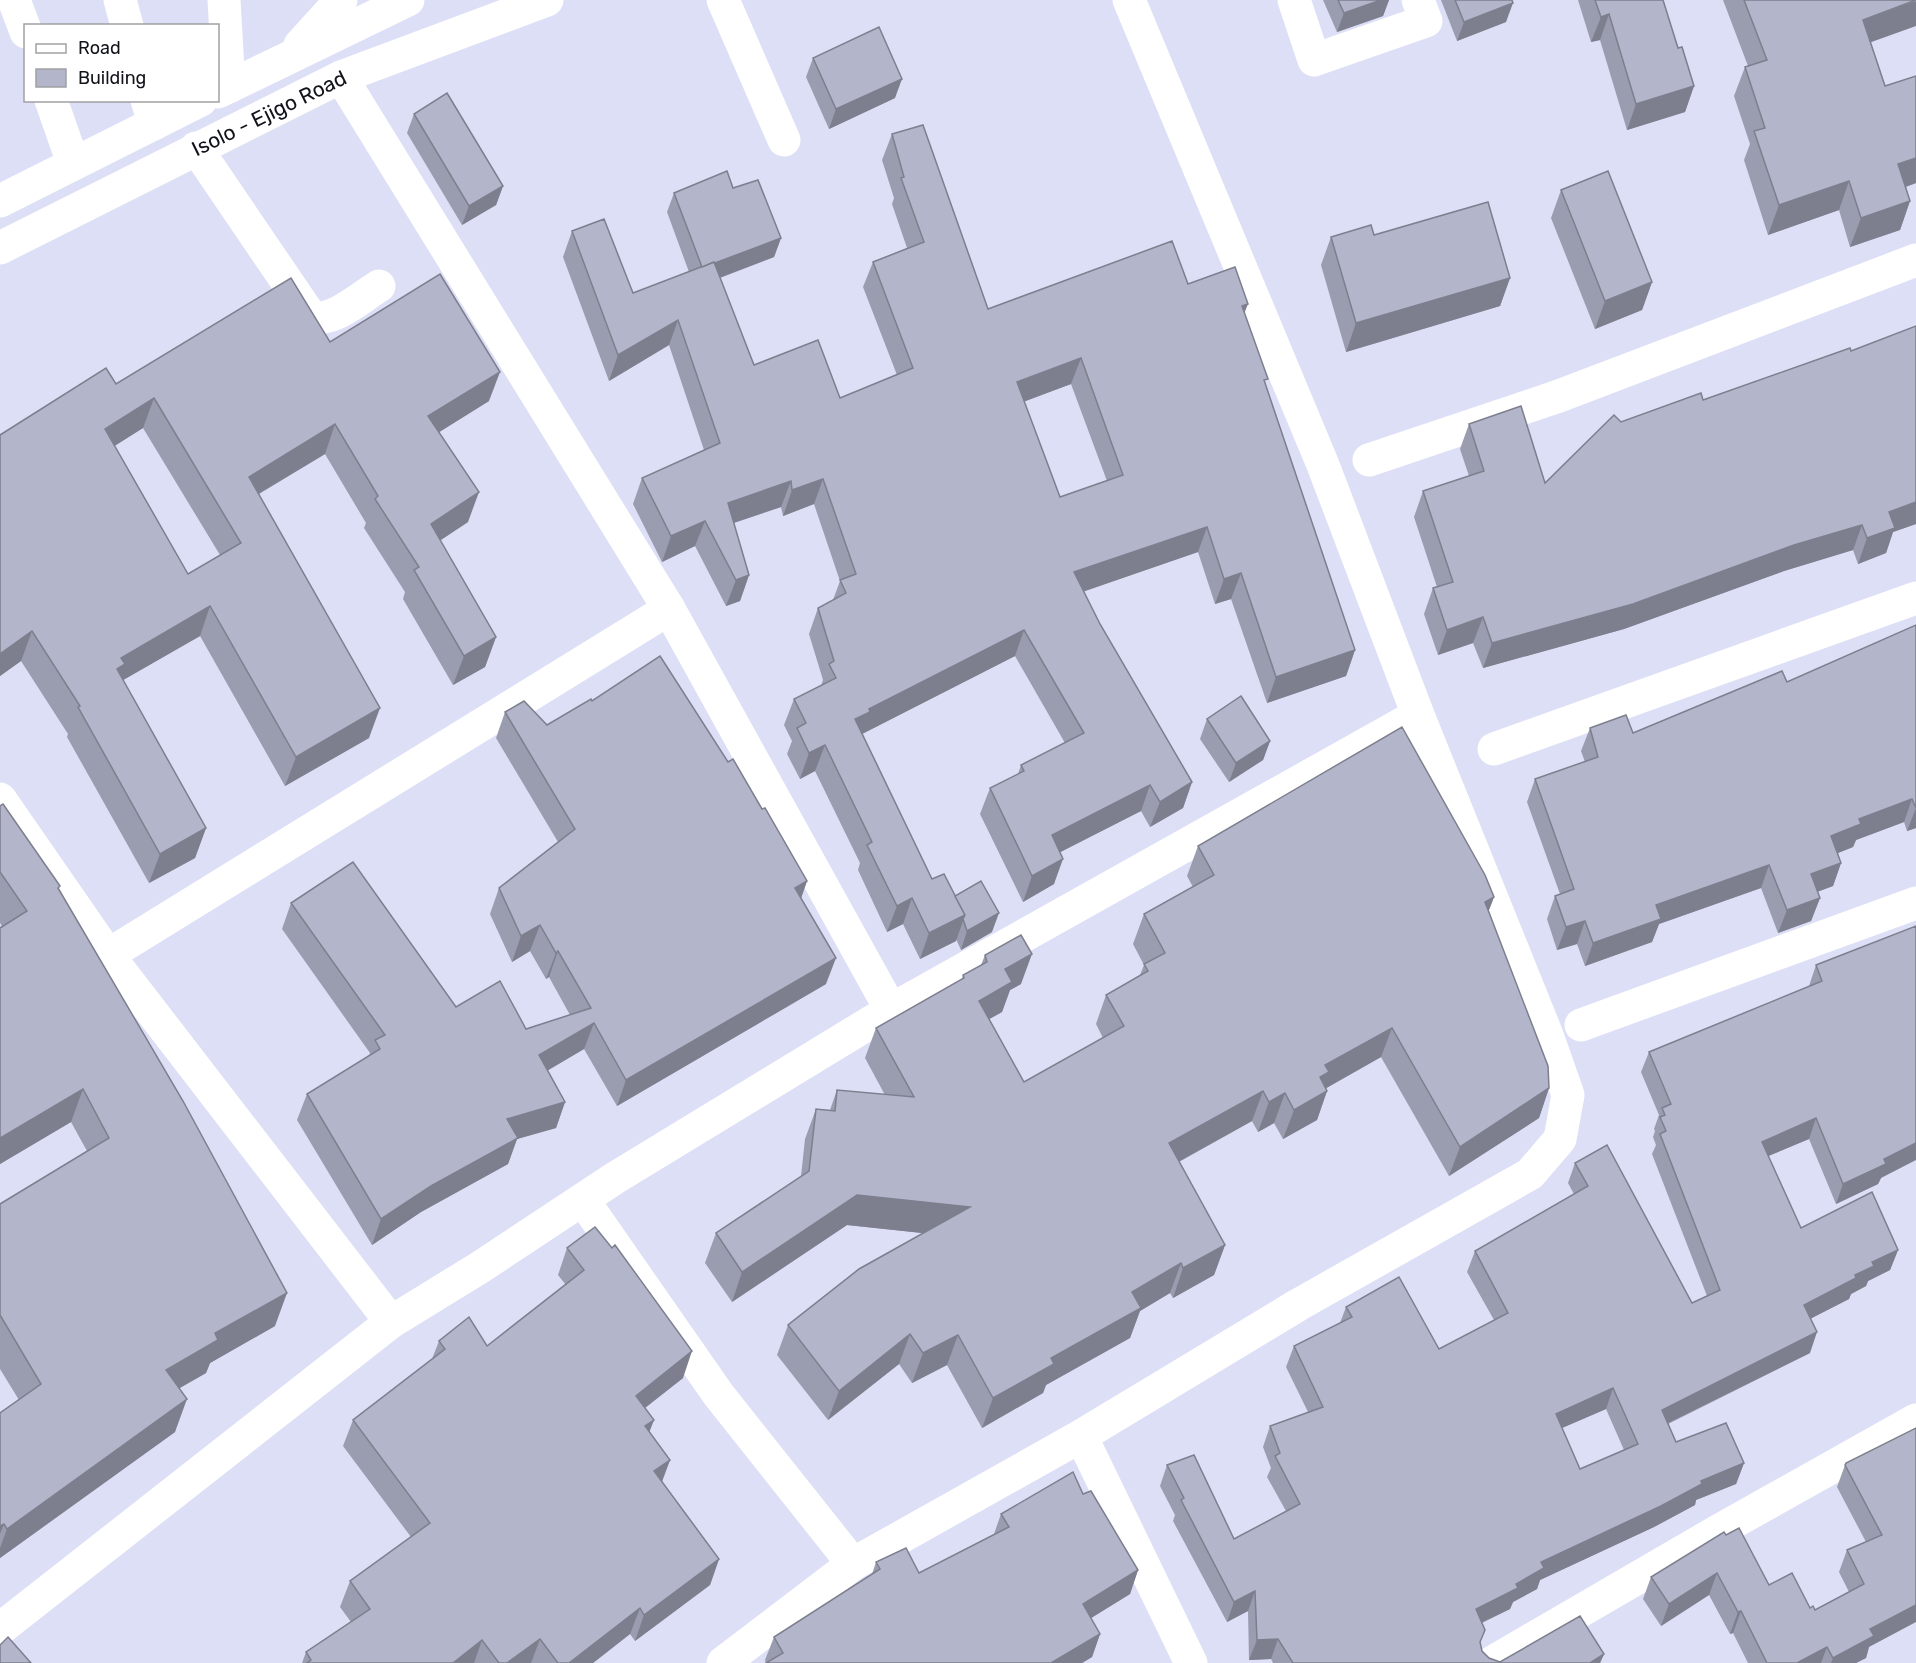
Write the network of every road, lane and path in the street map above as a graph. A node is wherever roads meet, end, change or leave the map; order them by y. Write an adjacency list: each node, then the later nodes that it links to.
1 (14, 0): 12 (street)
2 (120, 0): 11 (street)
3 (224, 0): 13 (street)
4 (341, 0): 14 (street)
5 (408, 0): 14 (street)
6 (723, 0): 20 (street)
7 (1129, 0): 30 (street)
8 (1294, 0): 9 (street)
9 (1418, 0)
10 (529, 3): 15 (street, Isolo - Ejigo Road)
11 (126, 24)
12 (24, 27)
13 (219, 58)
14 (289, 58): 16 (street)
15 (341, 77): 21 (street, Isolo - Ejigo Road); 29 (street)
16 (219, 92)
17 (52, 102): 22 (street)
18 (185, 102): 19 (street)
19 (151, 112): 22 (street)
20 (783, 140)
21 (196, 148): 24 (street, Isolo - Ejigo Road); 26 (street)
22 (73, 163): 23 (street)
23 (0, 201)
24 (0, 249)
25 (1916, 260): 27 (street)
26 (380, 286)
27 (1370, 460)
28 (1916, 598): 31 (street)
29 (669, 609): 34 (street); 35 (street)
30 (1418, 715): 35 (street); 40 (street)
31 (1494, 749)
32 (0, 799): 34 (street)
33 (1916, 903): 36 (street)
34 (108, 955): 38 (street)
35 (891, 1010): 37 (street)
36 (1581, 1025)
37 (583, 1200): 38 (street); 41 (street)
38 (391, 1322): 42 (street)
39 (1916, 1420): 45 (street)
40 (1081, 1436): 41 (street); 44 (street)
41 (853, 1564): 43 (street)
42 (0, 1629)
43 (723, 1663)
44 (1191, 1663)
45 (1491, 1663)

